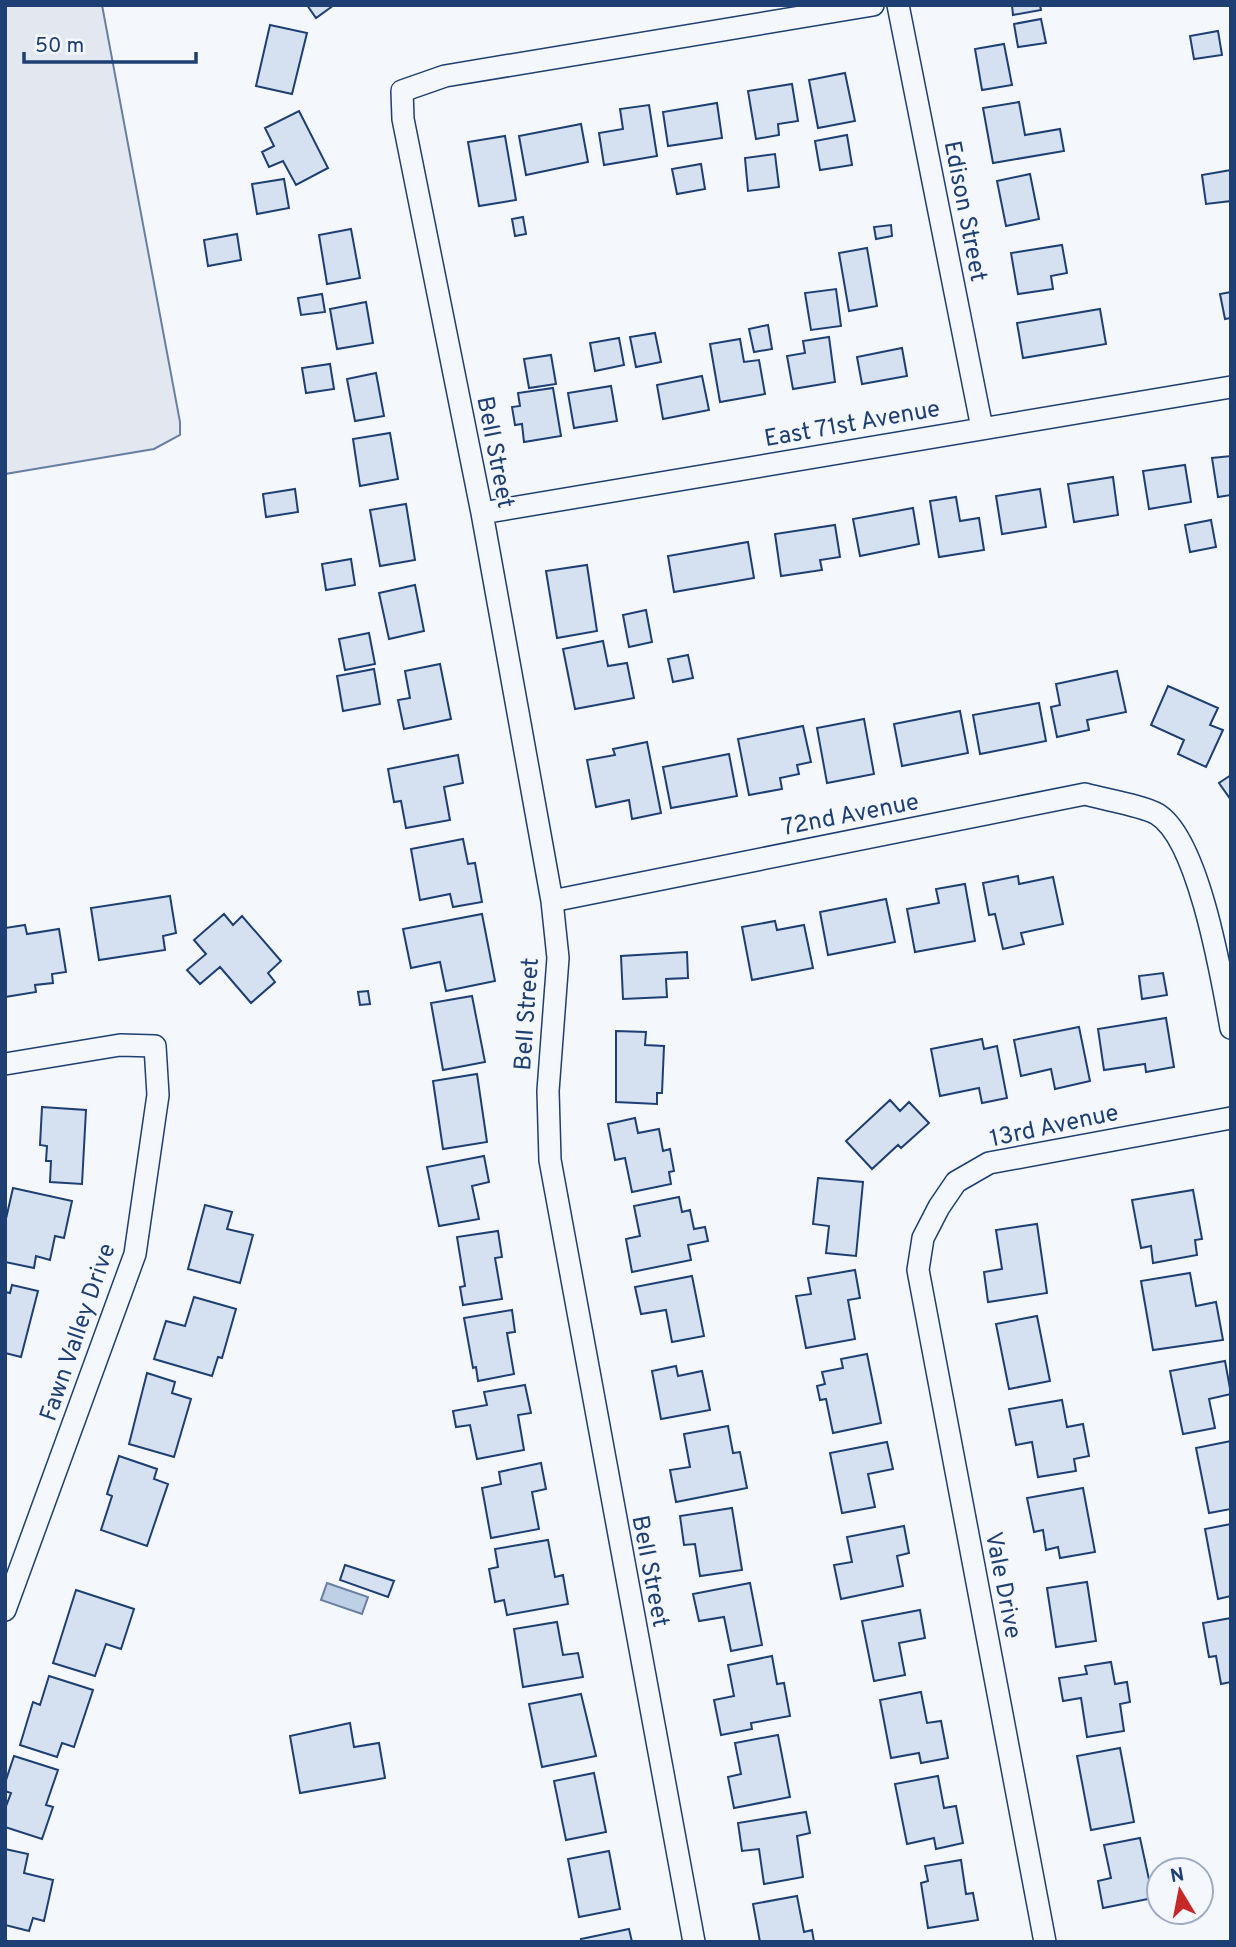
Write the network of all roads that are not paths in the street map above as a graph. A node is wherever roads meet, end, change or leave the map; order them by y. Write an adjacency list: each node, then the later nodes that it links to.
1 (873, 5): 5 (street, Bell Street)
2 (898, 5): 4 (street, Edison Street)
3 (1231, 387): 4 (street, East 71st Avenue)
4 (982, 428): 5 (street, East 71st Avenue)
5 (482, 513): 6 (street, Bell Street)
6 (552, 901): 7 (street, 72nd Avenue); 12 (street, Bell Street)
7 (1231, 1028)
8 (5, 1064): 11 (street, Fawn Valley Drive)
9 (1231, 1118): 10 (street, 13rd Avenue)
10 (923, 1238): 13 (street, Vale Drive)
11 (7, 1597)
12 (694, 1942)
13 (1045, 1942)

